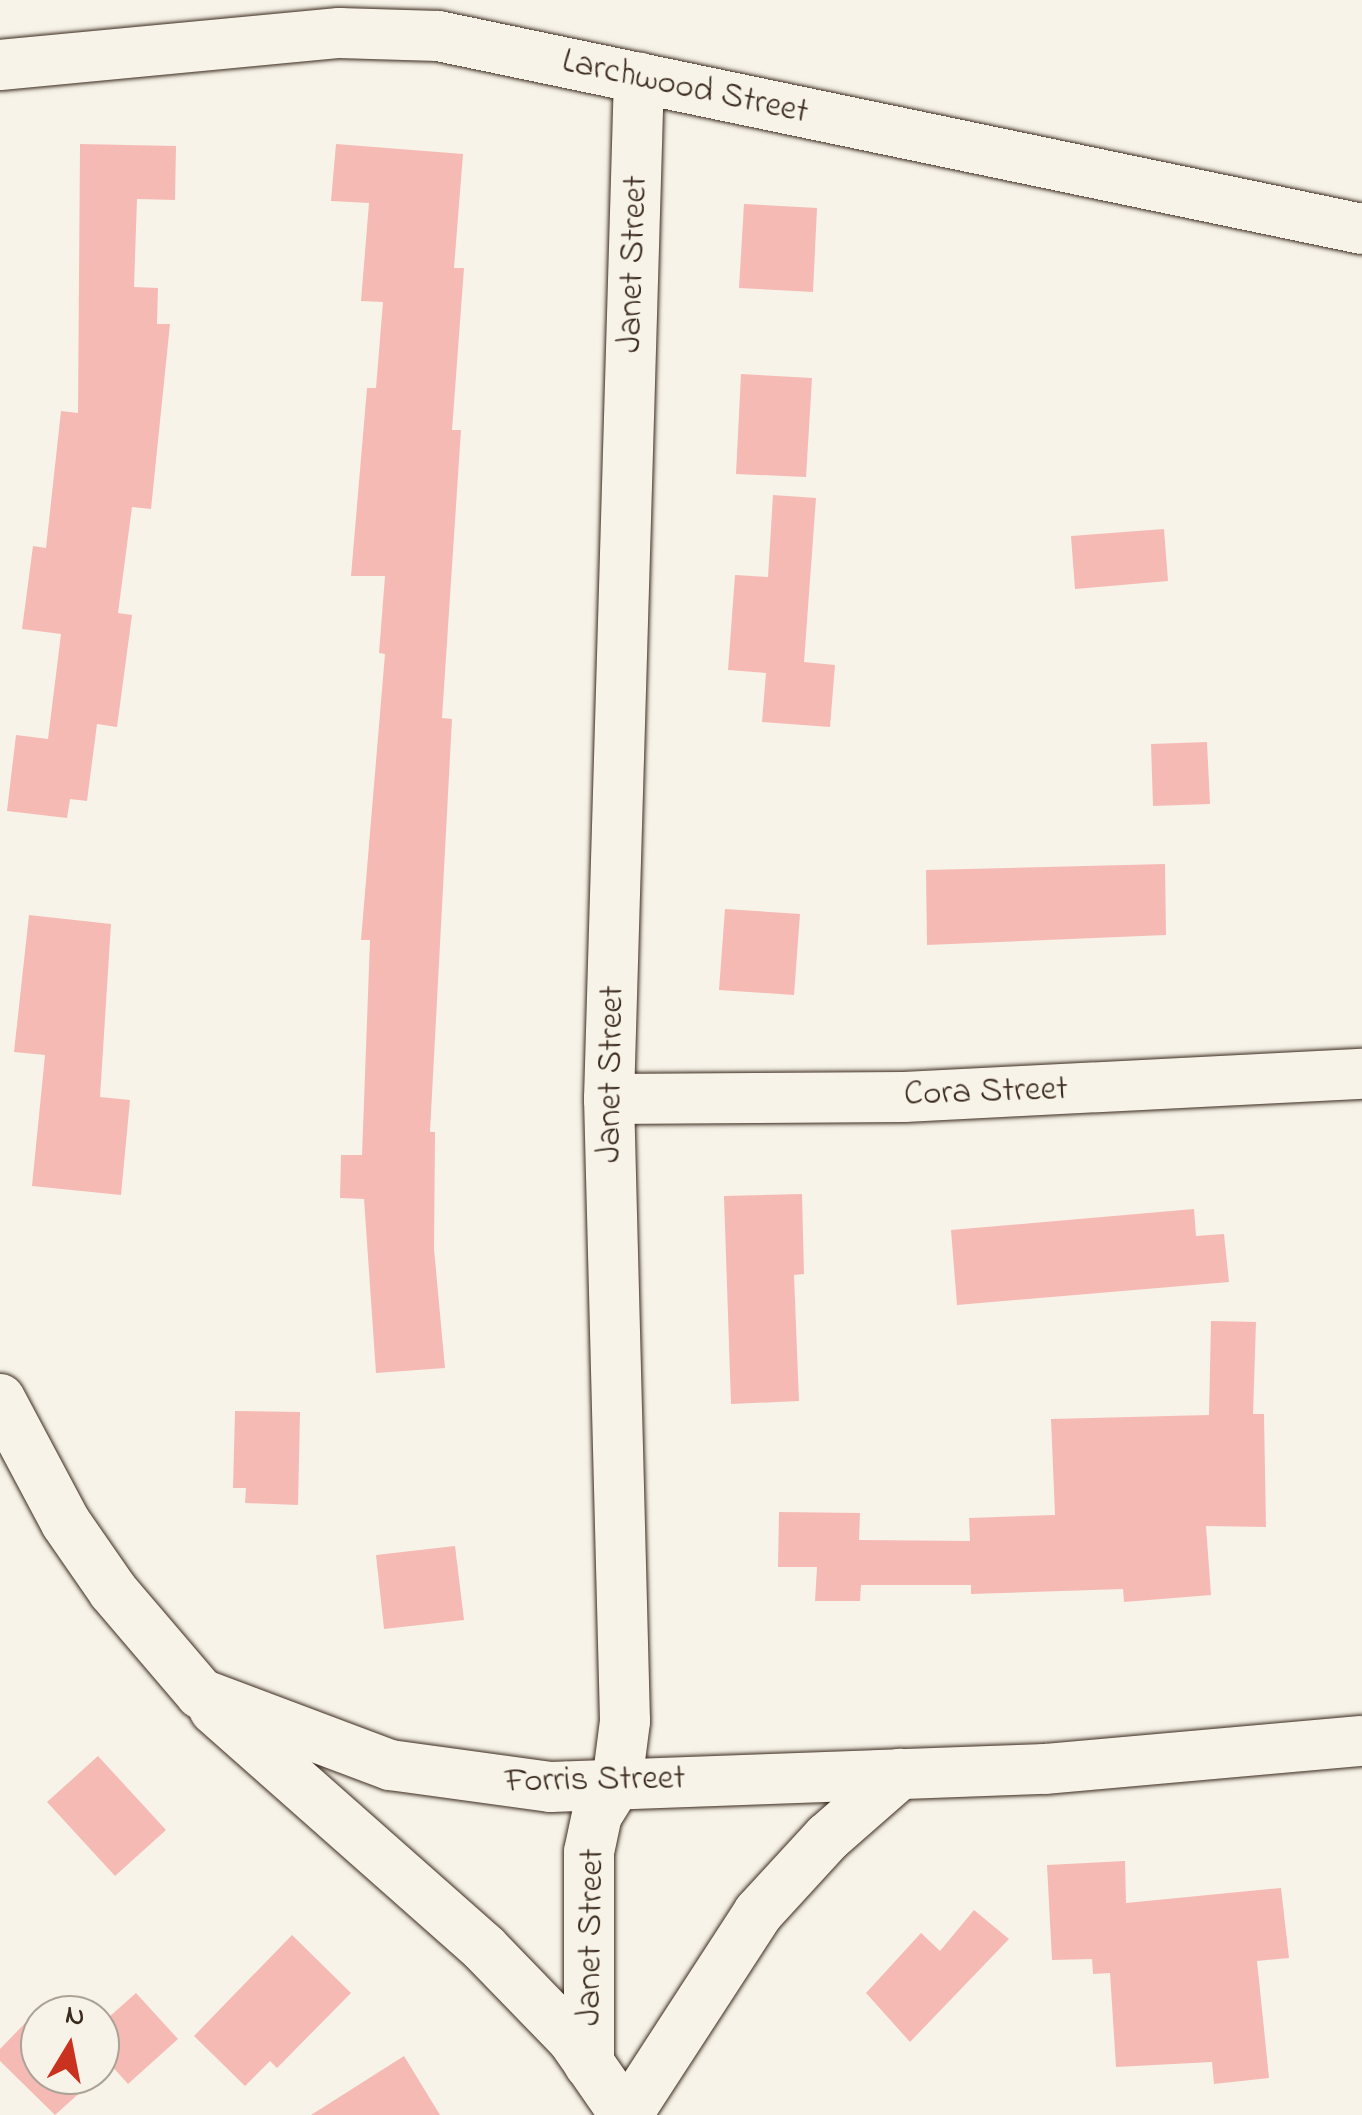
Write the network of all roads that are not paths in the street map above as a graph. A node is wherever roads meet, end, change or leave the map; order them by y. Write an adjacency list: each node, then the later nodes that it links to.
1 (0, 65): 2 (street, Larchwood Street)
2 (639, 78): 3 (street, Larchwood Street); 5 (street, Janet Street)
3 (1362, 229)
4 (1362, 1074): 5 (street, Cora Street)
5 (609, 1099): 10 (street, Janet Street)
6 (0, 1398): 7 (street, Forris Street)
7 (201, 1694): 10 (street, Forris Street); 11 (street, Janet Street)
8 (1362, 1741): 9 (street, Forris Street)
9 (900, 1774): 10 (street, Forris Street); 12 (street, Janet Street)
10 (617, 1783): 11 (street, Janet Street)
11 (589, 2064): 12 (street, Janet Street)
12 (626, 2115)

